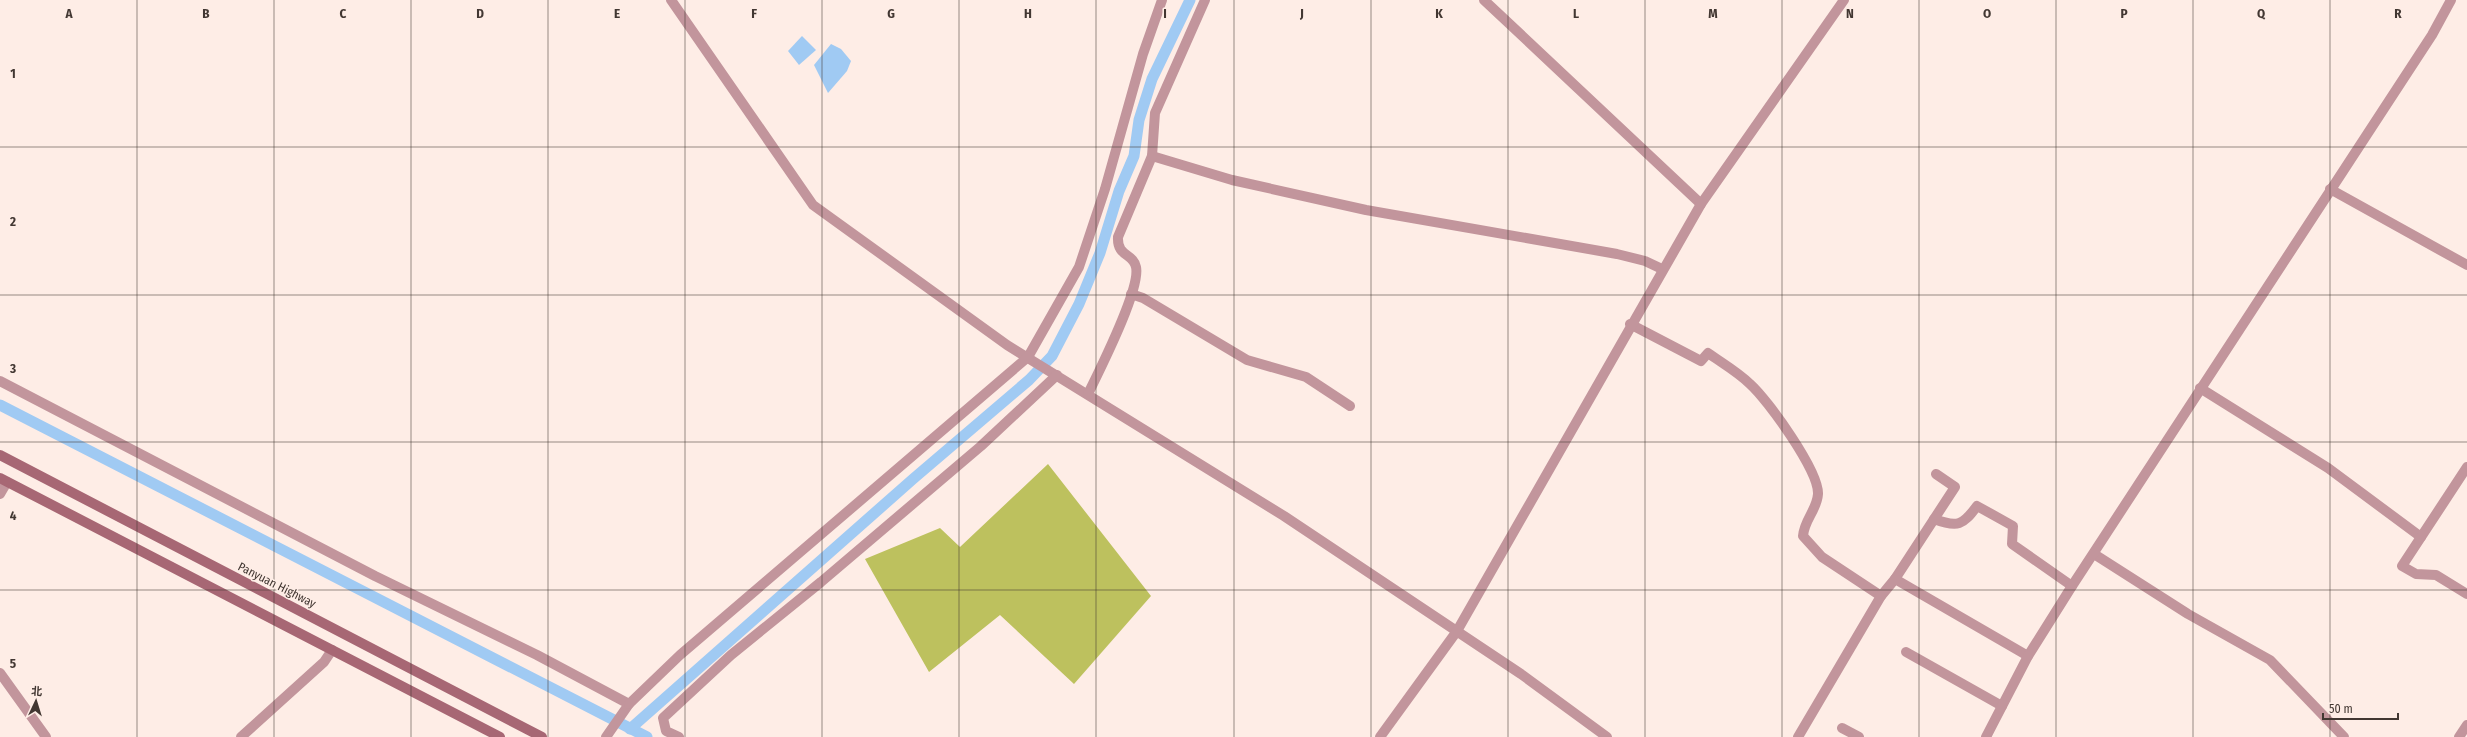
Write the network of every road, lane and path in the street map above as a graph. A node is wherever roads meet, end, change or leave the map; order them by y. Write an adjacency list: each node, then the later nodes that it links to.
1 (671, 0): 14 (street)
2 (1162, 0): 14 (street)
3 (1205, 0): 7 (street)
4 (1484, 0): 9 (street)
5 (1844, 0): 9 (street)
6 (2451, 0): 8 (street)
7 (1152, 156): 11 (street); 12 (street)
8 (2330, 189): 10 (street); 17 (street)
9 (1701, 204): 11 (street)
10 (2467, 265)
11 (1662, 269): 13 (street)
12 (1131, 294): 18 (street); 19 (street)
13 (1630, 324): 31 (street); 32 (street)
14 (1030, 358): 15 (street); 37 (street)
15 (1056, 374): 18 (street); 46 (street)
16 (0, 381): 37 (street)
17 (2200, 388): 26 (street); 27 (street)
18 (1088, 394): 32 (street)
19 (1350, 406)
20 (0, 455): 44 (main road, Panyuan Highway)
21 (2467, 467): 26 (street)
22 (1936, 474): 25 (street)
23 (4, 480): 24 (street); 33 (main road)
24 (0, 494)
25 (1934, 519): 28 (street); 29 (street)
26 (2421, 537): 30 (street)
27 (2094, 554): 29 (street); 52 (street)
28 (1895, 579): 31 (street); 35 (street)
29 (2072, 586): 35 (street)
30 (2467, 594)
31 (1881, 596): 49 (street)
32 (1457, 631): 47 (street); 48 (street)
33 (332, 650): 42 (street); 43 (main road)
34 (1906, 652): 38 (street)
35 (2028, 656): 38 (street)
36 (0, 673): 41 (street)
37 (629, 704): 45 (street)
38 (2002, 706): 51 (street)
39 (2467, 725): 53 (street)
40 (1842, 728): 50 (street)
41 (46, 737)
42 (241, 737)
43 (500, 737)
44 (542, 737)
45 (606, 737)
46 (679, 737)
47 (1380, 737)
48 (1607, 737)
49 (1798, 737)
50 (1859, 737)
51 (1986, 737)
52 (2344, 737)
53 (2459, 737)

